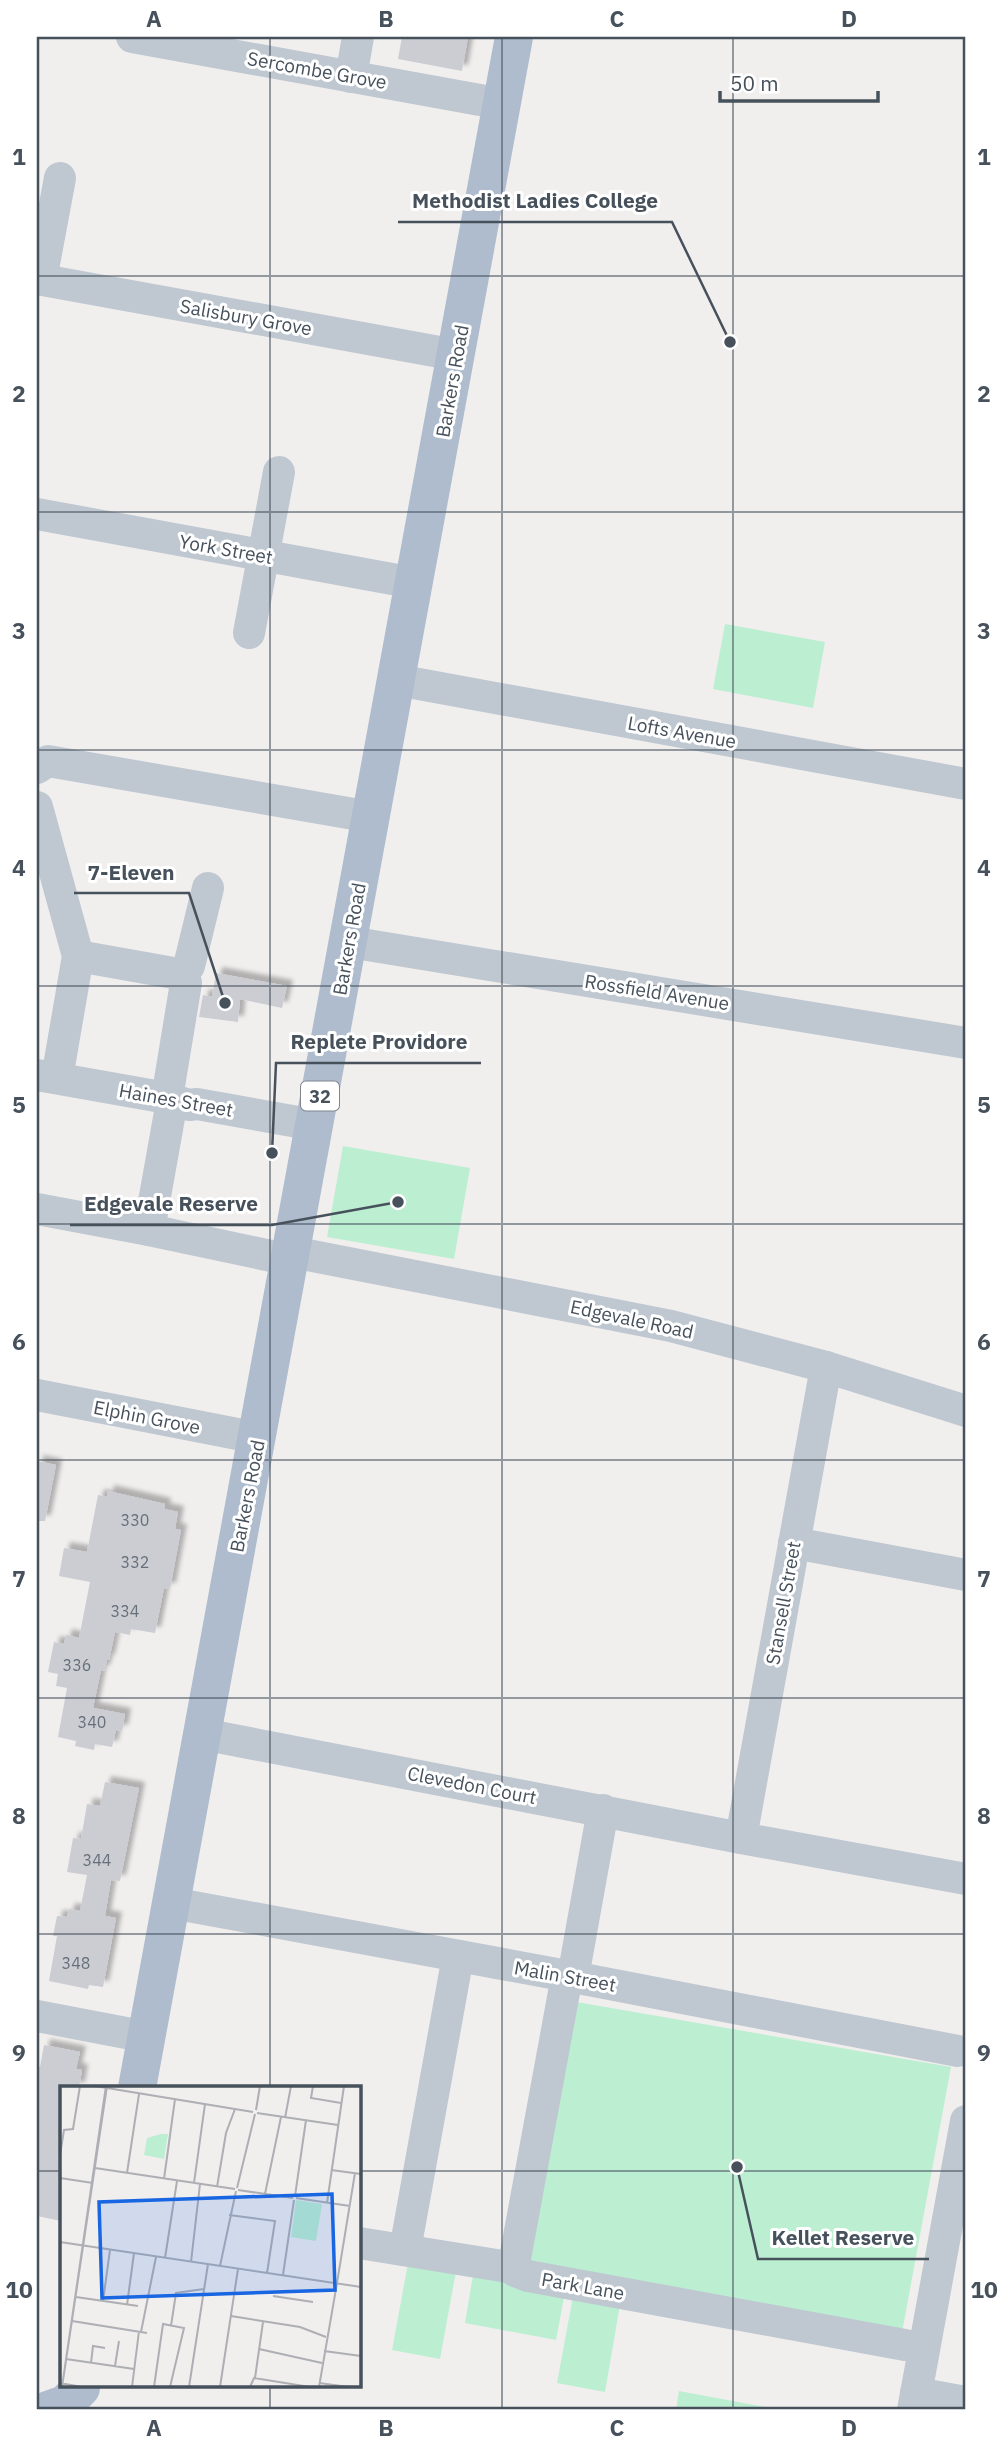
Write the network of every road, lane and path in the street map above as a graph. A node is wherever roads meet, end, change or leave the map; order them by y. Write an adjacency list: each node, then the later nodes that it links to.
1 (132, 37): 4 (street, Sercombe Grove)
2 (358, 37): 4 (street)
3 (514, 37): 5 (main road, Barkers Road / 32)
4 (351, 77): 5 (street, Sercombe Grove)
5 (502, 104): 8 (main road, Barkers Road / 32)
6 (60, 178): 7 (street)
7 (39, 279): 8 (street, Salisbury Grove)
8 (456, 355): 12 (main road, Barkers Road / 32)
9 (279, 472): 11 (street)
10 (37, 514): 11 (street, York Street)
11 (264, 556): 12 (street, York Street); 13 (street)
12 (414, 583): 14 (main road, Barkers Road / 32)
13 (249, 633)
14 (397, 680): 16 (street, Lofts Avenue); 18 (main road, Barkers Road / 32)
15 (37, 768): 18 (street)
16 (966, 785)
17 (37, 807): 21 (street)
18 (371, 817): 20 (main road, Barkers Road / 32)
19 (208, 888): 22 (street)
20 (349, 942): 23 (street, Rossfield Avenue); 26 (main road, Barkers Road / 32)
21 (78, 956): 22 (street); 24 (street)
22 (179, 974): 25 (street)
23 (966, 1043)
24 (47, 1076): 25 (street, Haines Street)
25 (170, 1099): 26 (street, Haines Street); 28 (street)
26 (315, 1125): 29 (main road, Barkers Road / 32)
27 (37, 1209): 28 (street, Edgevale Road)
28 (149, 1230): 29 (street, Edgevale Road)
29 (291, 1256): 30 (street, Edgevale Road); 33 (main road, Barkers Road / 32)
30 (826, 1367): 32 (street, Edgevale Road); 34 (street, Stansell Street)
31 (37, 1395): 33 (street, Elphin Grove)
32 (966, 1411)
33 (258, 1438): 36 (main road, Barkers Road / 32)
34 (794, 1543): 35 (street); 38 (street, Stansell Street)
35 (966, 1575)
36 (202, 1734): 37 (street, Clevedon Court); 40 (main road, Barkers Road / 32)
37 (603, 1810): 38 (street, Clevedon Court); 42 (street, Park Lane)
38 (741, 1838): 39 (street, Clevedon Court)
39 (966, 1879)
40 (172, 1903): 41 (street, Malin Street); 44 (main road, Barkers Road / 32)
41 (458, 1956): 42 (street, Malin Street); 49 (street)
42 (570, 1976): 45 (street, Malin Street); 50 (street, Park Lane)
43 (37, 2016): 44 (street)
44 (147, 2037): 46 (main road, Barkers Road / 32)
45 (963, 2053)
46 (137, 2086)
47 (966, 2122): 53 (street)
48 (360, 2243): 49 (street)
49 (405, 2250): 50 (street)
50 (515, 2268): 51 (street, Park Lane)
51 (905, 2345)
52 (80, 2395): 55 (main road)
53 (915, 2401): 54 (street)
54 (966, 2402)
55 (48, 2410)

